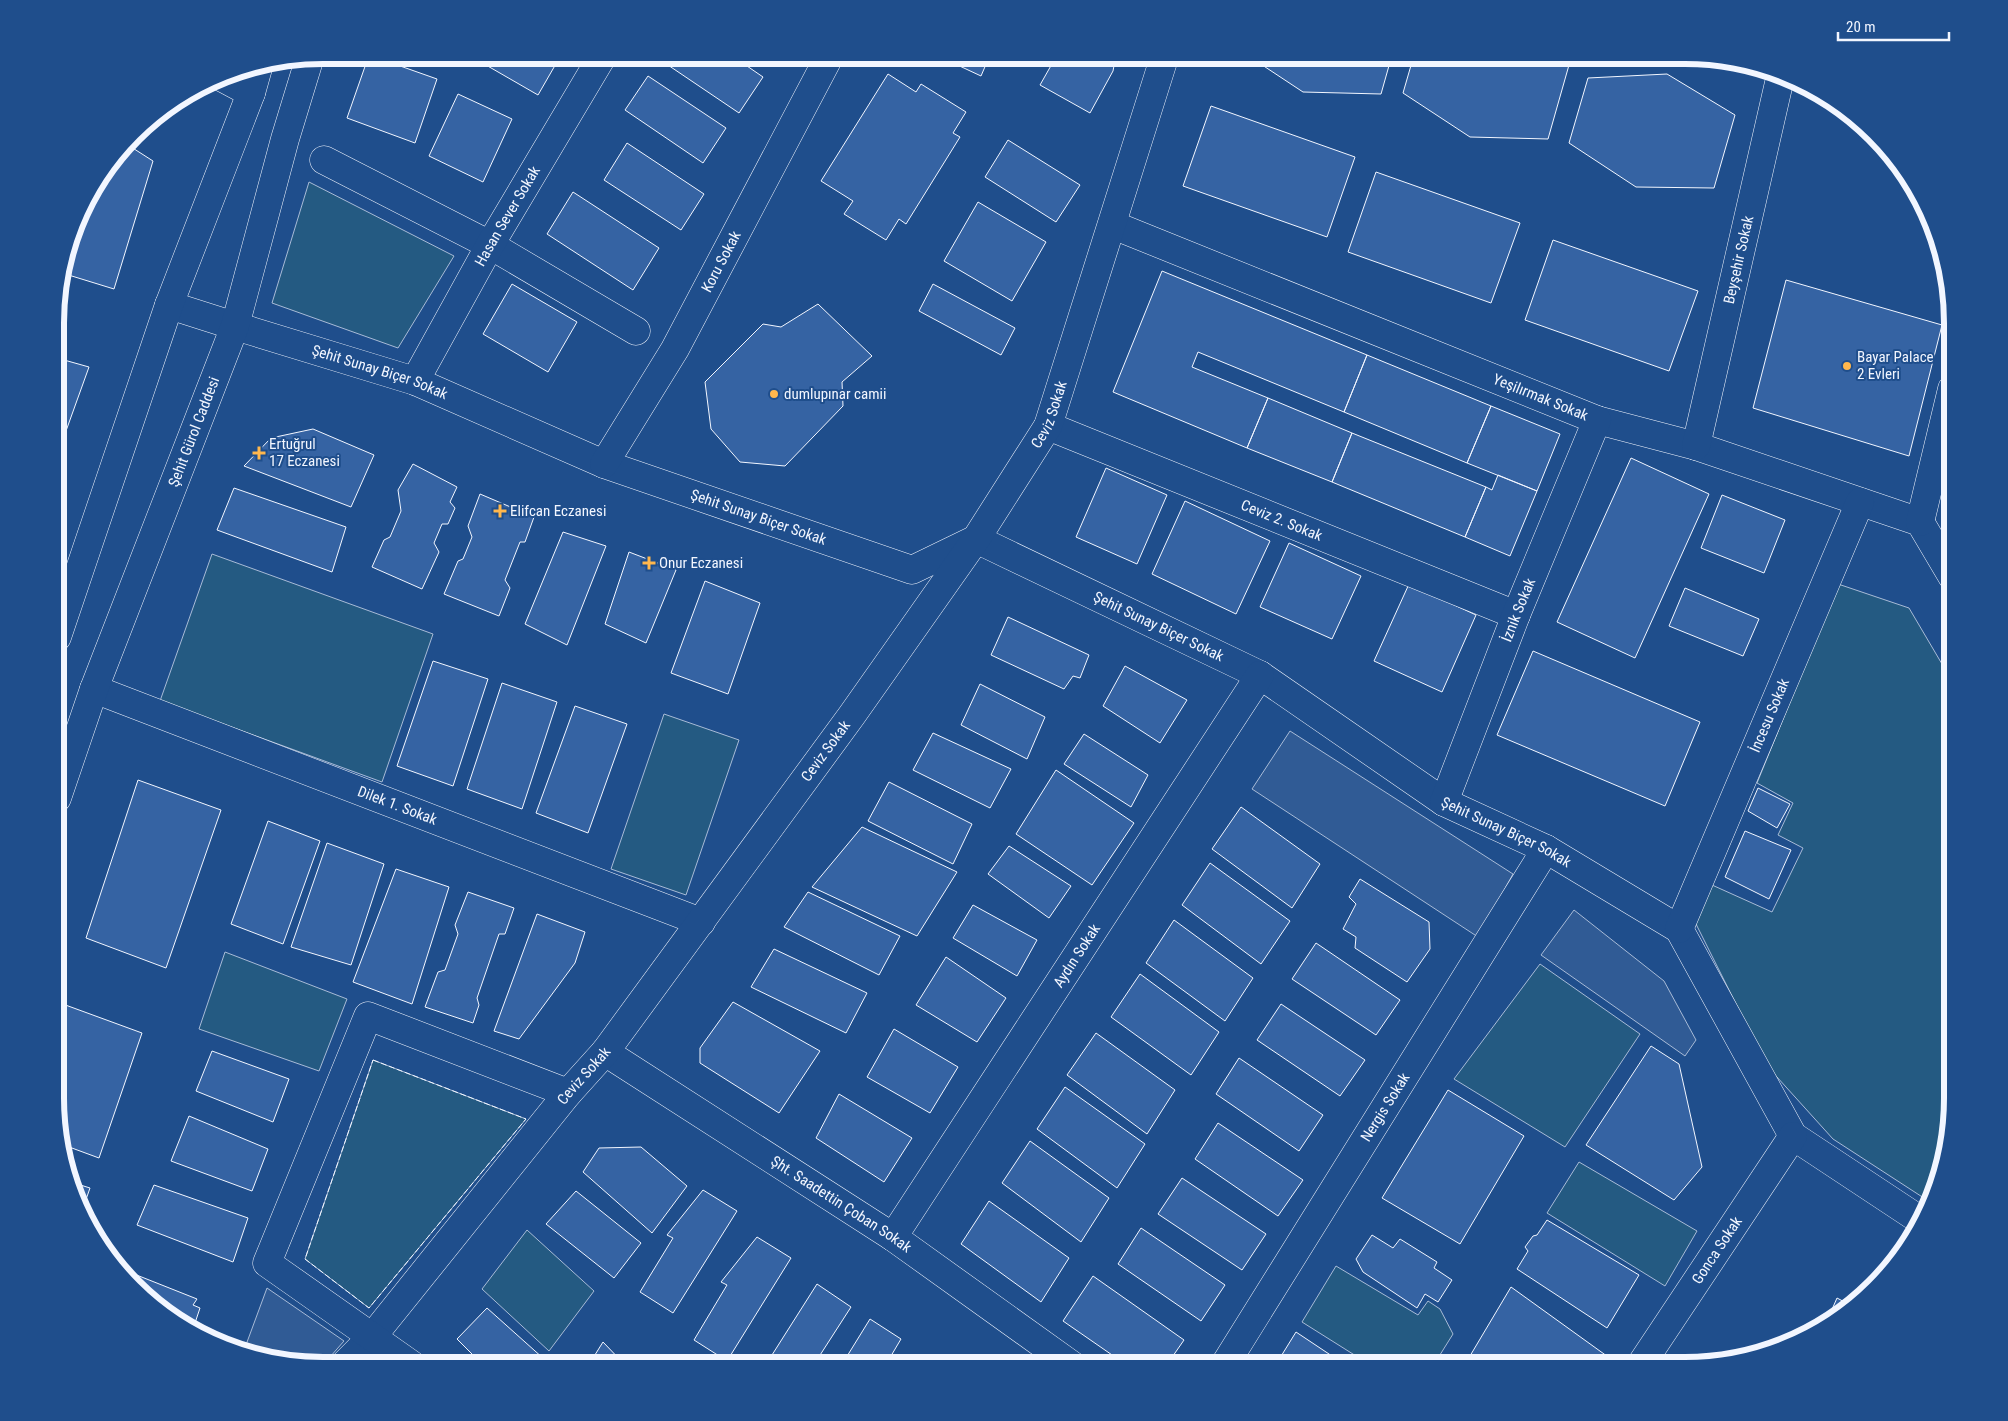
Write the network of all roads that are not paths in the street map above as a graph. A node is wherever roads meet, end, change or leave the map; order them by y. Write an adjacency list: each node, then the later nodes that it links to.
1 (308, 64): 12 (street, Şehit Gürol Caddesi)
2 (598, 64): 10 (street, Hasan Sever Sokak)
3 (825, 64): 19 (street, Koru Sokak)
4 (1162, 64): 9 (street, Ceviz Sokak)
5 (236, 78): 6 (street)
6 (255, 80): 11 (street)
7 (1779, 81): 18 (street, Beyşehir Sokak)
8 (324, 160): 10 (street)
9 (1113, 225): 15 (street, Yeşilırmak Sokak); 17 (street, Ceviz Sokak)
10 (490, 245): 13 (street); 14 (street, Hasan Sever Sokak)
11 (169, 305): 12 (street, Şehit Sunay Biçer Sokak); 25 (street)
12 (235, 326): 14 (street, Şehit Sunay Biçer Sokak); 27 (street, Şehit Gürol Caddesi)
13 (636, 331)
14 (415, 381): 19 (street, Şehit Sunay Biçer Sokak)
15 (1597, 420): 18 (street, Yeşilırmak Sokak); 24 (street, İznik Sokak)
16 (1944, 423): 21 (street)
17 (1048, 426): 22 (street, Ceviz Sokak); 24 (street, Ceviz 2. Sokak)
18 (1696, 446): 20 (street, Yeşilırmak Sokak)
19 (604, 464): 22 (street, Şehit Sunay Biçer Sokak)
20 (1860, 502): 21 (street, Yeşilırmak Sokak); 32 (street, İncesu Sokak)
21 (1920, 522): 23 (street)
22 (976, 539): 26 (street, Şehit Sunay Biçer Sokak); 31 (street, Ceviz Sokak)
23 (1944, 562)
24 (1516, 615): 29 (street, İznik Sokak)
25 (64, 616)
26 (1260, 674): 29 (street, Şehit Sunay Biçer Sokak); 37 (street, Aydın Sokak)
27 (94, 689): 28 (street, Şehit Gürol Caddesi); 31 (street, Dilek 1. Sokak)
28 (64, 777)
29 (1444, 802): 30 (street, Şehit Sunay Biçer Sokak)
30 (1546, 849): 32 (street, Şehit Sunay Biçer Sokak); 42 (street, Nergis Sokak)
31 (701, 922): 33 (street, Ceviz Sokak)
32 (1679, 928): 35 (street)
33 (605, 1052): 34 (street, Ceviz Sokak); 37 (street, Şht. Saadettin Çoban Sokak)
34 (568, 1093): 38 (street, Ceviz Sokak); 38 (street)
35 (1793, 1136): 36 (street); 43 (street, Gonca Sokak)
36 (1916, 1217)
37 (893, 1237): 41 (street, Şht. Saadettin Çoban Sokak)
38 (372, 1337): 39 (street, Ceviz Sokak); 40 (street)
39 (353, 1357)
40 (400, 1357)
41 (1060, 1357)
42 (1230, 1357)
43 (1646, 1357)

